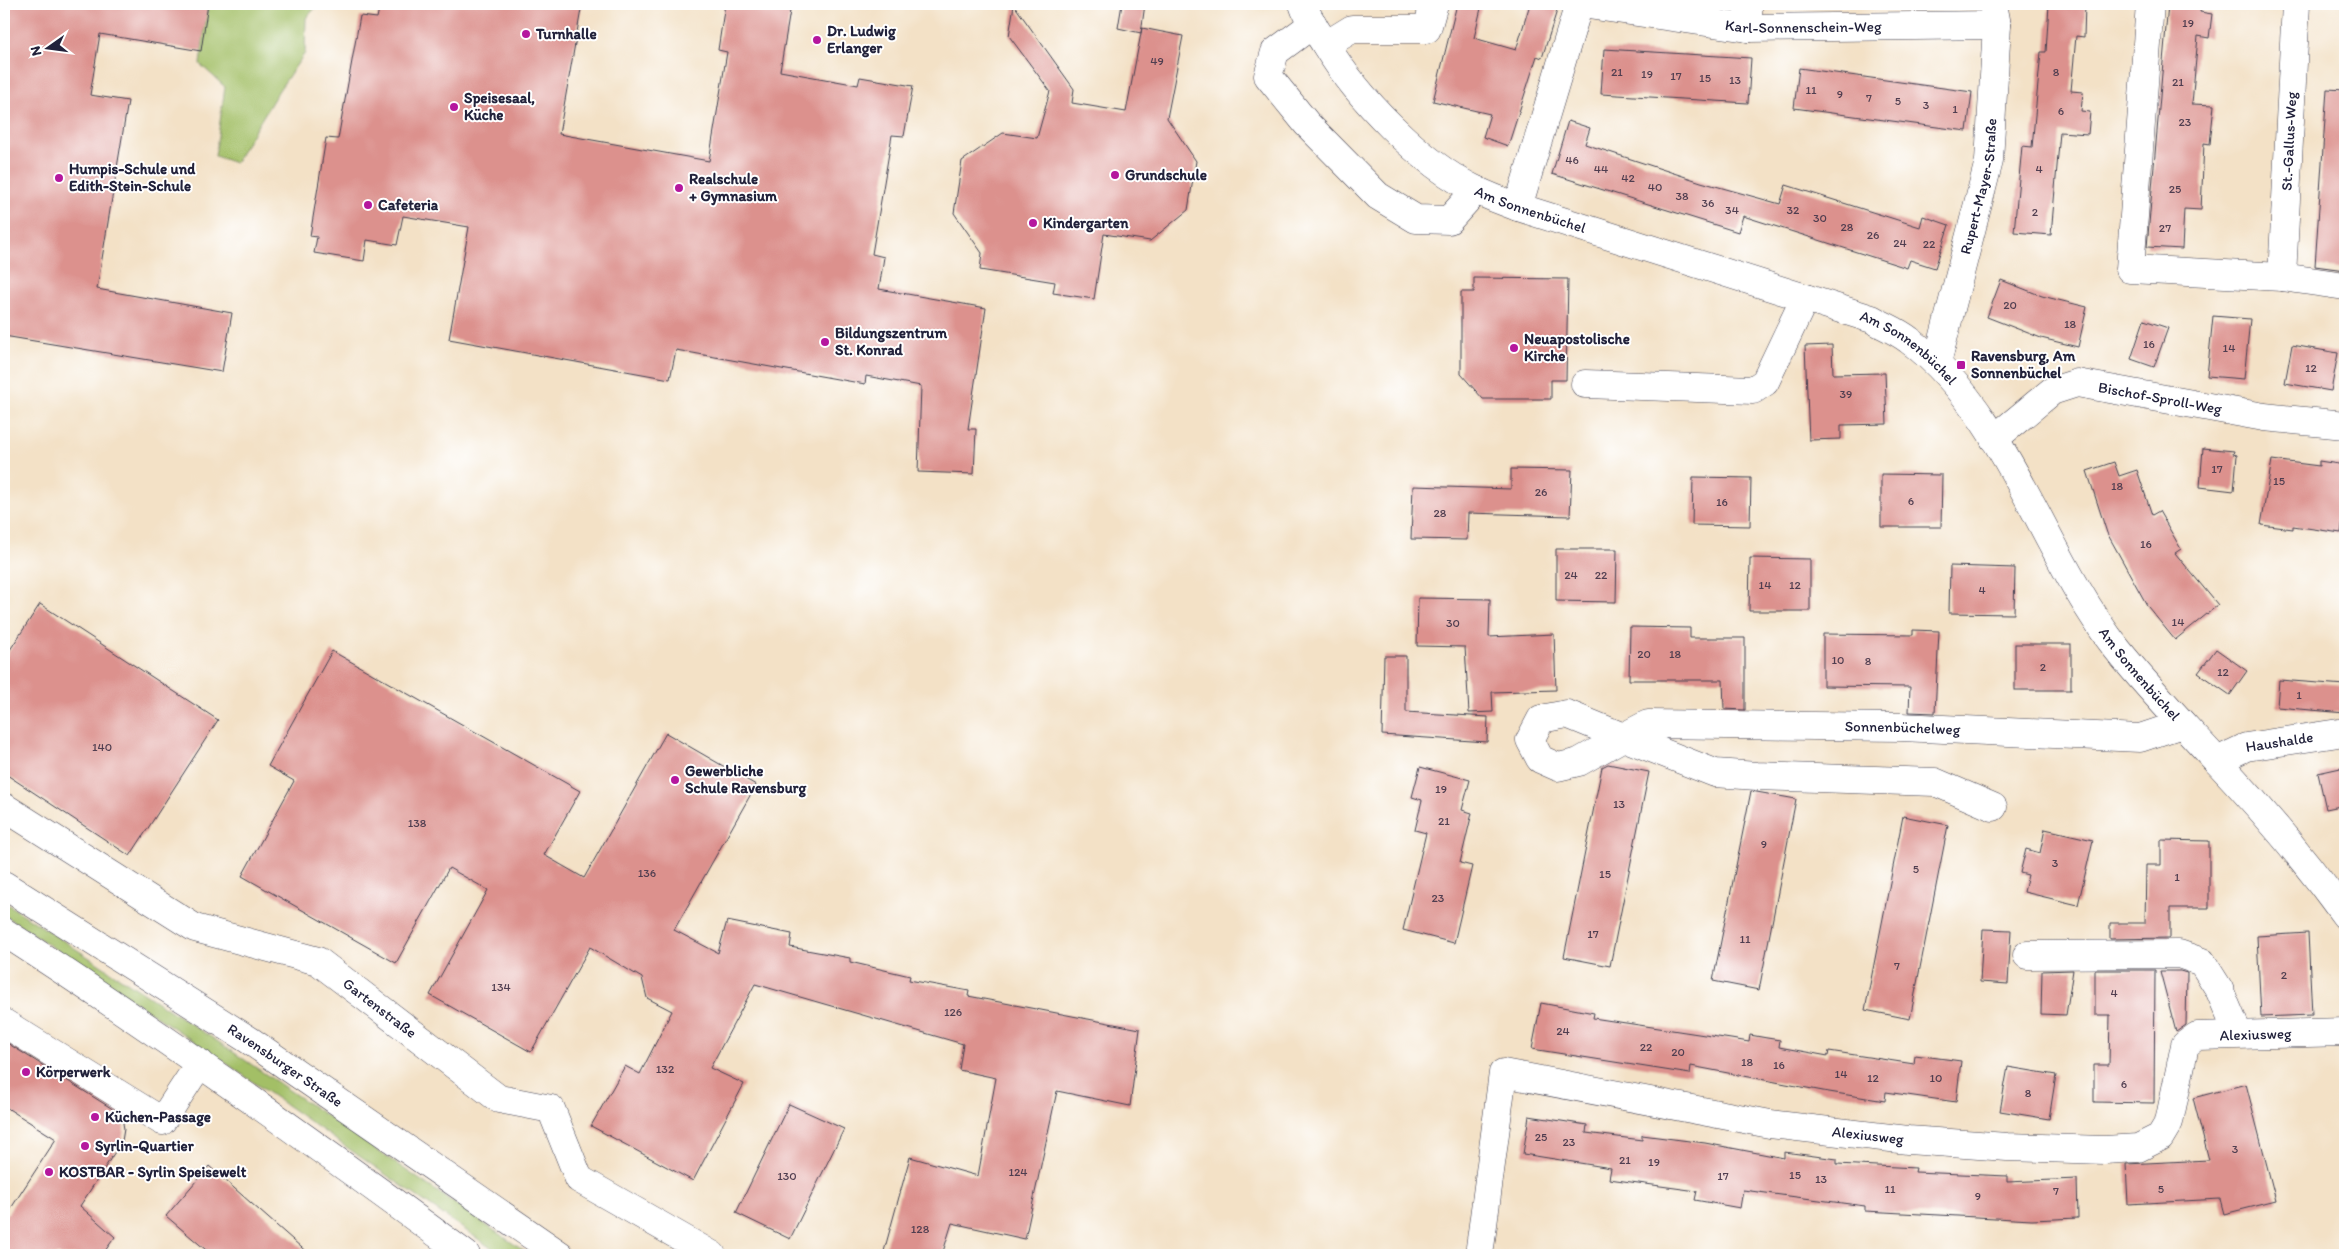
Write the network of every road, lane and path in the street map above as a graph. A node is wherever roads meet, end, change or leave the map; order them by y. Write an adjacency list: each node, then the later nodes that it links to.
1 (1434, 4): 7 (street)
2 (1580, 4): 6 (street, Karl-Sonnenschein-Weg); 9 (street, Karl-Sonnenschein-Weg)
3 (2150, 4): 10 (street)
4 (2296, 4): 10 (street, St.-Gallus-Weg)
5 (1995, 14): 6 (street, Karl-Sonnenschein-Weg); 13 (street, Rupert-Mayer-Straße)
6 (1748, 16)
7 (1314, 24): 8 (street, Am Sonnenbüchel); 8 (street)
8 (1476, 190): 9 (street, Am Sonnenbüchel)
9 (1518, 207): 12 (street, Am Sonnenbüchel)
10 (2282, 278): 11 (street)
11 (2345, 286)
12 (1806, 298): 13 (street, Am Sonnenbüchel); 14 (street)
13 (1936, 364): 16 (street, Am Sonnenbüchel)
14 (1585, 384)
15 (2345, 425): 16 (street, Bischof-Sproll-Weg)
16 (1994, 439): 17 (street, Am Sonnenbüchel)
17 (2182, 724): 19 (street, Am Sonnenbüchel); 21 (street, Sonnenbüchelweg)
18 (2345, 732): 19 (street, Haushalde)
19 (2217, 761): 23 (street, Am Sonnenbüchel)
20 (4, 807): 32 (street, Gartenstraße)
21 (1993, 807)
22 (4, 885): 31 (street, Ravensburger Straße)
23 (2345, 915)
24 (4, 932): 29 (street)
25 (2027, 955): 28 (street)
26 (4, 1022): 29 (street)
27 (2345, 1032): 28 (street, Alexiusweg)
28 (2238, 1034): 33 (street, Alexiusweg)
29 (200, 1063): 30 (street)
30 (466, 1255)
31 (560, 1255)
32 (712, 1255)
33 (1479, 1255)

